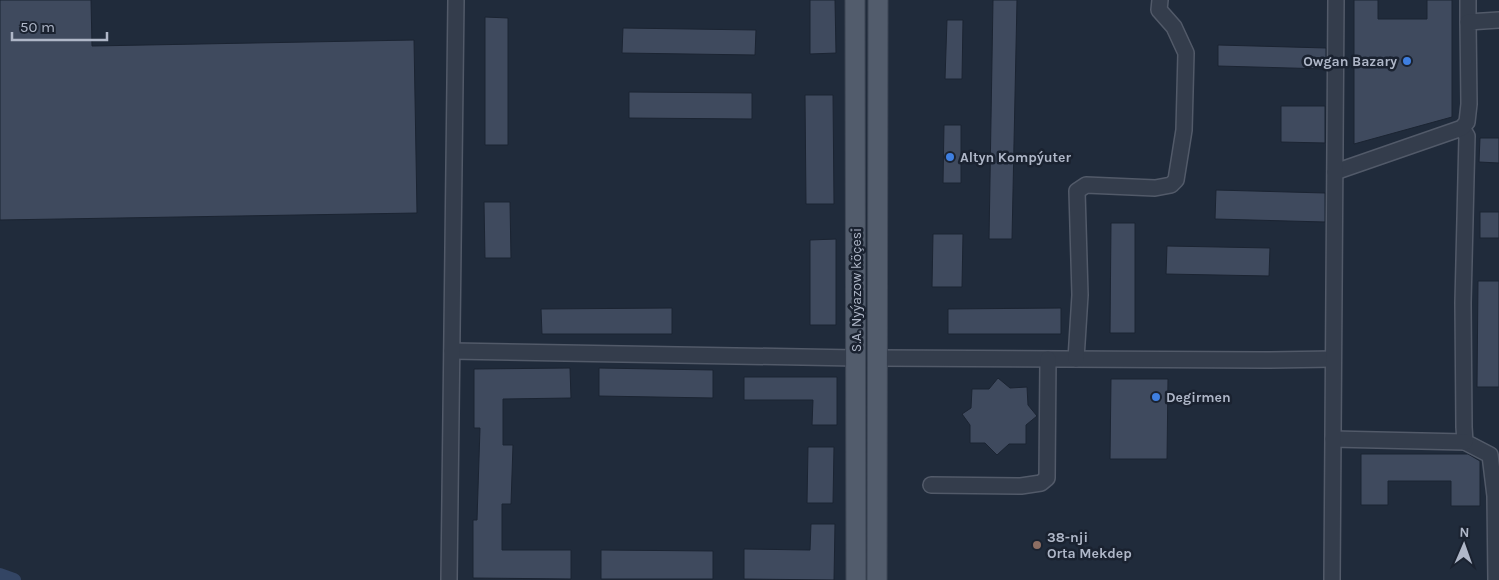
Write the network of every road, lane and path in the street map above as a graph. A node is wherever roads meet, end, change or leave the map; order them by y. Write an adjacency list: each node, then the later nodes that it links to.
1 (456, 0): 11 (street)
2 (855, 0): 12 (main road, S.A. Nyýazow köçesi)
3 (878, 0): 13 (main road, S.A. Nyýazow köçesi)
4 (1160, 0): 15 (street)
5 (1336, 0): 10 (street)
6 (1468, 0): 8 (street)
7 (1499, 20): 8 (street)
8 (1468, 22): 9 (street)
9 (1462, 128): 10 (street); 18 (street)
10 (1335, 172): 16 (street)
11 (452, 351): 12 (street); 21 (street)
12 (856, 358): 22 (main road, S.A. Nyýazow köçesi)
13 (878, 358): 14 (street); 23 (main road, S.A. Nyýazow köçesi)
14 (1048, 359): 15 (street); 19 (street)
15 (1076, 359): 16 (street)
16 (1333, 359): 17 (street)
17 (1333, 439): 18 (street); 24 (street)
18 (1466, 442): 20 (street)
19 (931, 485)
20 (1497, 575)
21 (449, 580)
22 (856, 580)
23 (877, 580)
24 (1332, 580)

